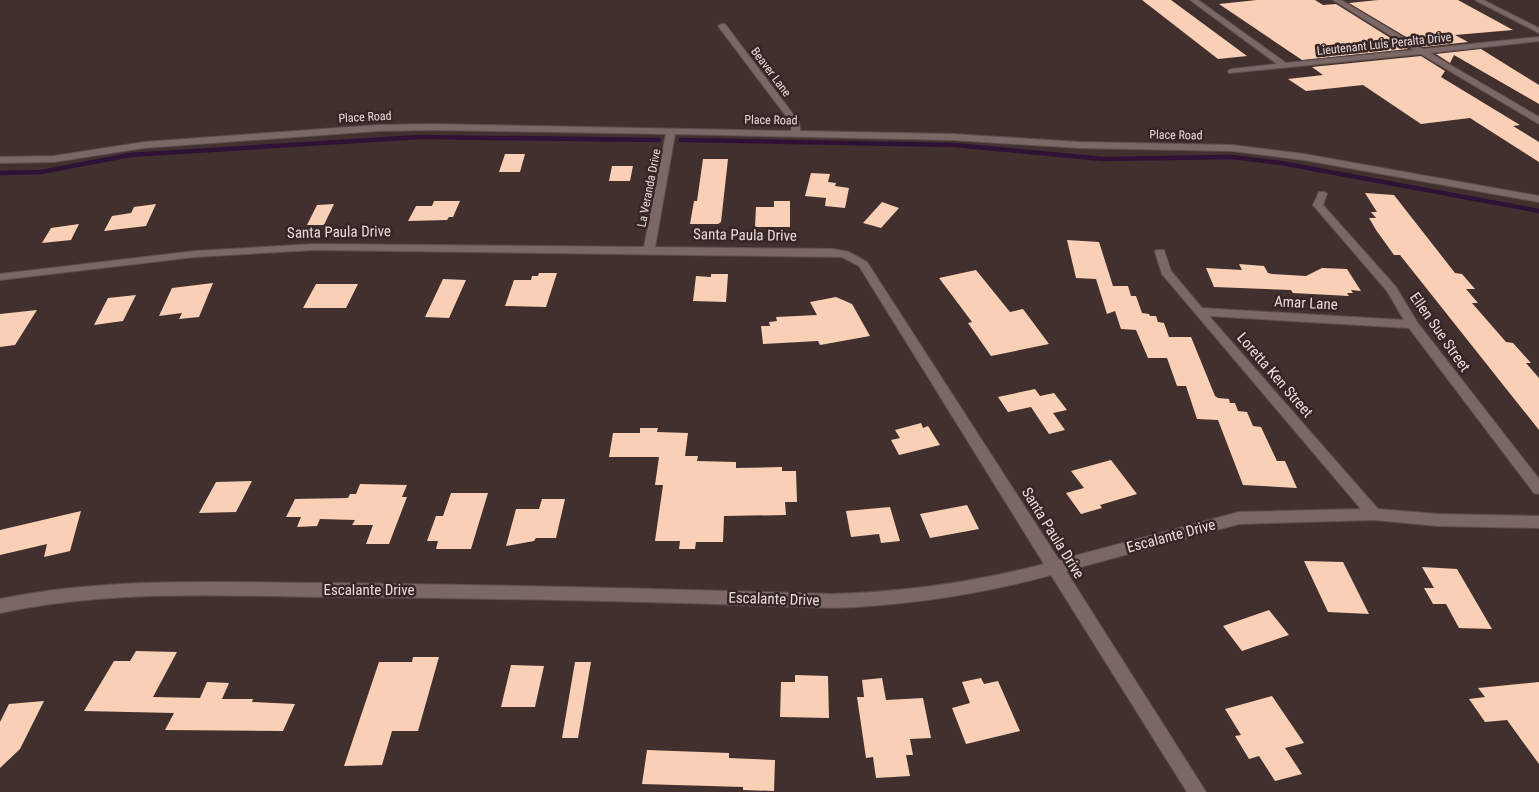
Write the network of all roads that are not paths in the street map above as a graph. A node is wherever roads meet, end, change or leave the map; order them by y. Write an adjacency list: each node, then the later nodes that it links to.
1 (1193, 0): 8 (street)
2 (1336, 0): 7 (street)
3 (1478, 0): 5 (street)
4 (722, 26): 12 (street, Beaver Lane)
5 (1539, 31)
6 (1539, 39): 7 (street, Lieutenant Luis Peralta Drive)
7 (1422, 51): 8 (street, Lieutenant Luis Peralta Drive); 10 (street)
8 (1284, 65): 9 (street, Lieutenant Luis Peralta Drive)
9 (1232, 71)
10 (1539, 121)
11 (671, 131): 12 (street, Place Road); 13 (street, Place Road); 16 (street, La Veranda Drive)
12 (796, 133): 15 (street, Place Road)
13 (0, 160)
14 (1322, 194): 20 (street, Ellen Sue Street)
15 (1539, 199)
16 (650, 249): 18 (street, Santa Paula Drive); 24 (street, Santa Paula Drive)
17 (1160, 252): 19 (street, Loretta Ken Street)
18 (0, 277)
19 (1199, 312): 20 (street, Amar Lane); 22 (street, Loretta Ken Street)
20 (1412, 324): 21 (street, Ellen Sue Street)
21 (1539, 489)
22 (1374, 514): 23 (street, Escalante Drive); 24 (street, Escalante Drive)
23 (1539, 522)
24 (1056, 568): 25 (street, Escalante Drive); 26 (street, Santa Paula Drive)
25 (0, 606)
26 (1197, 792)

